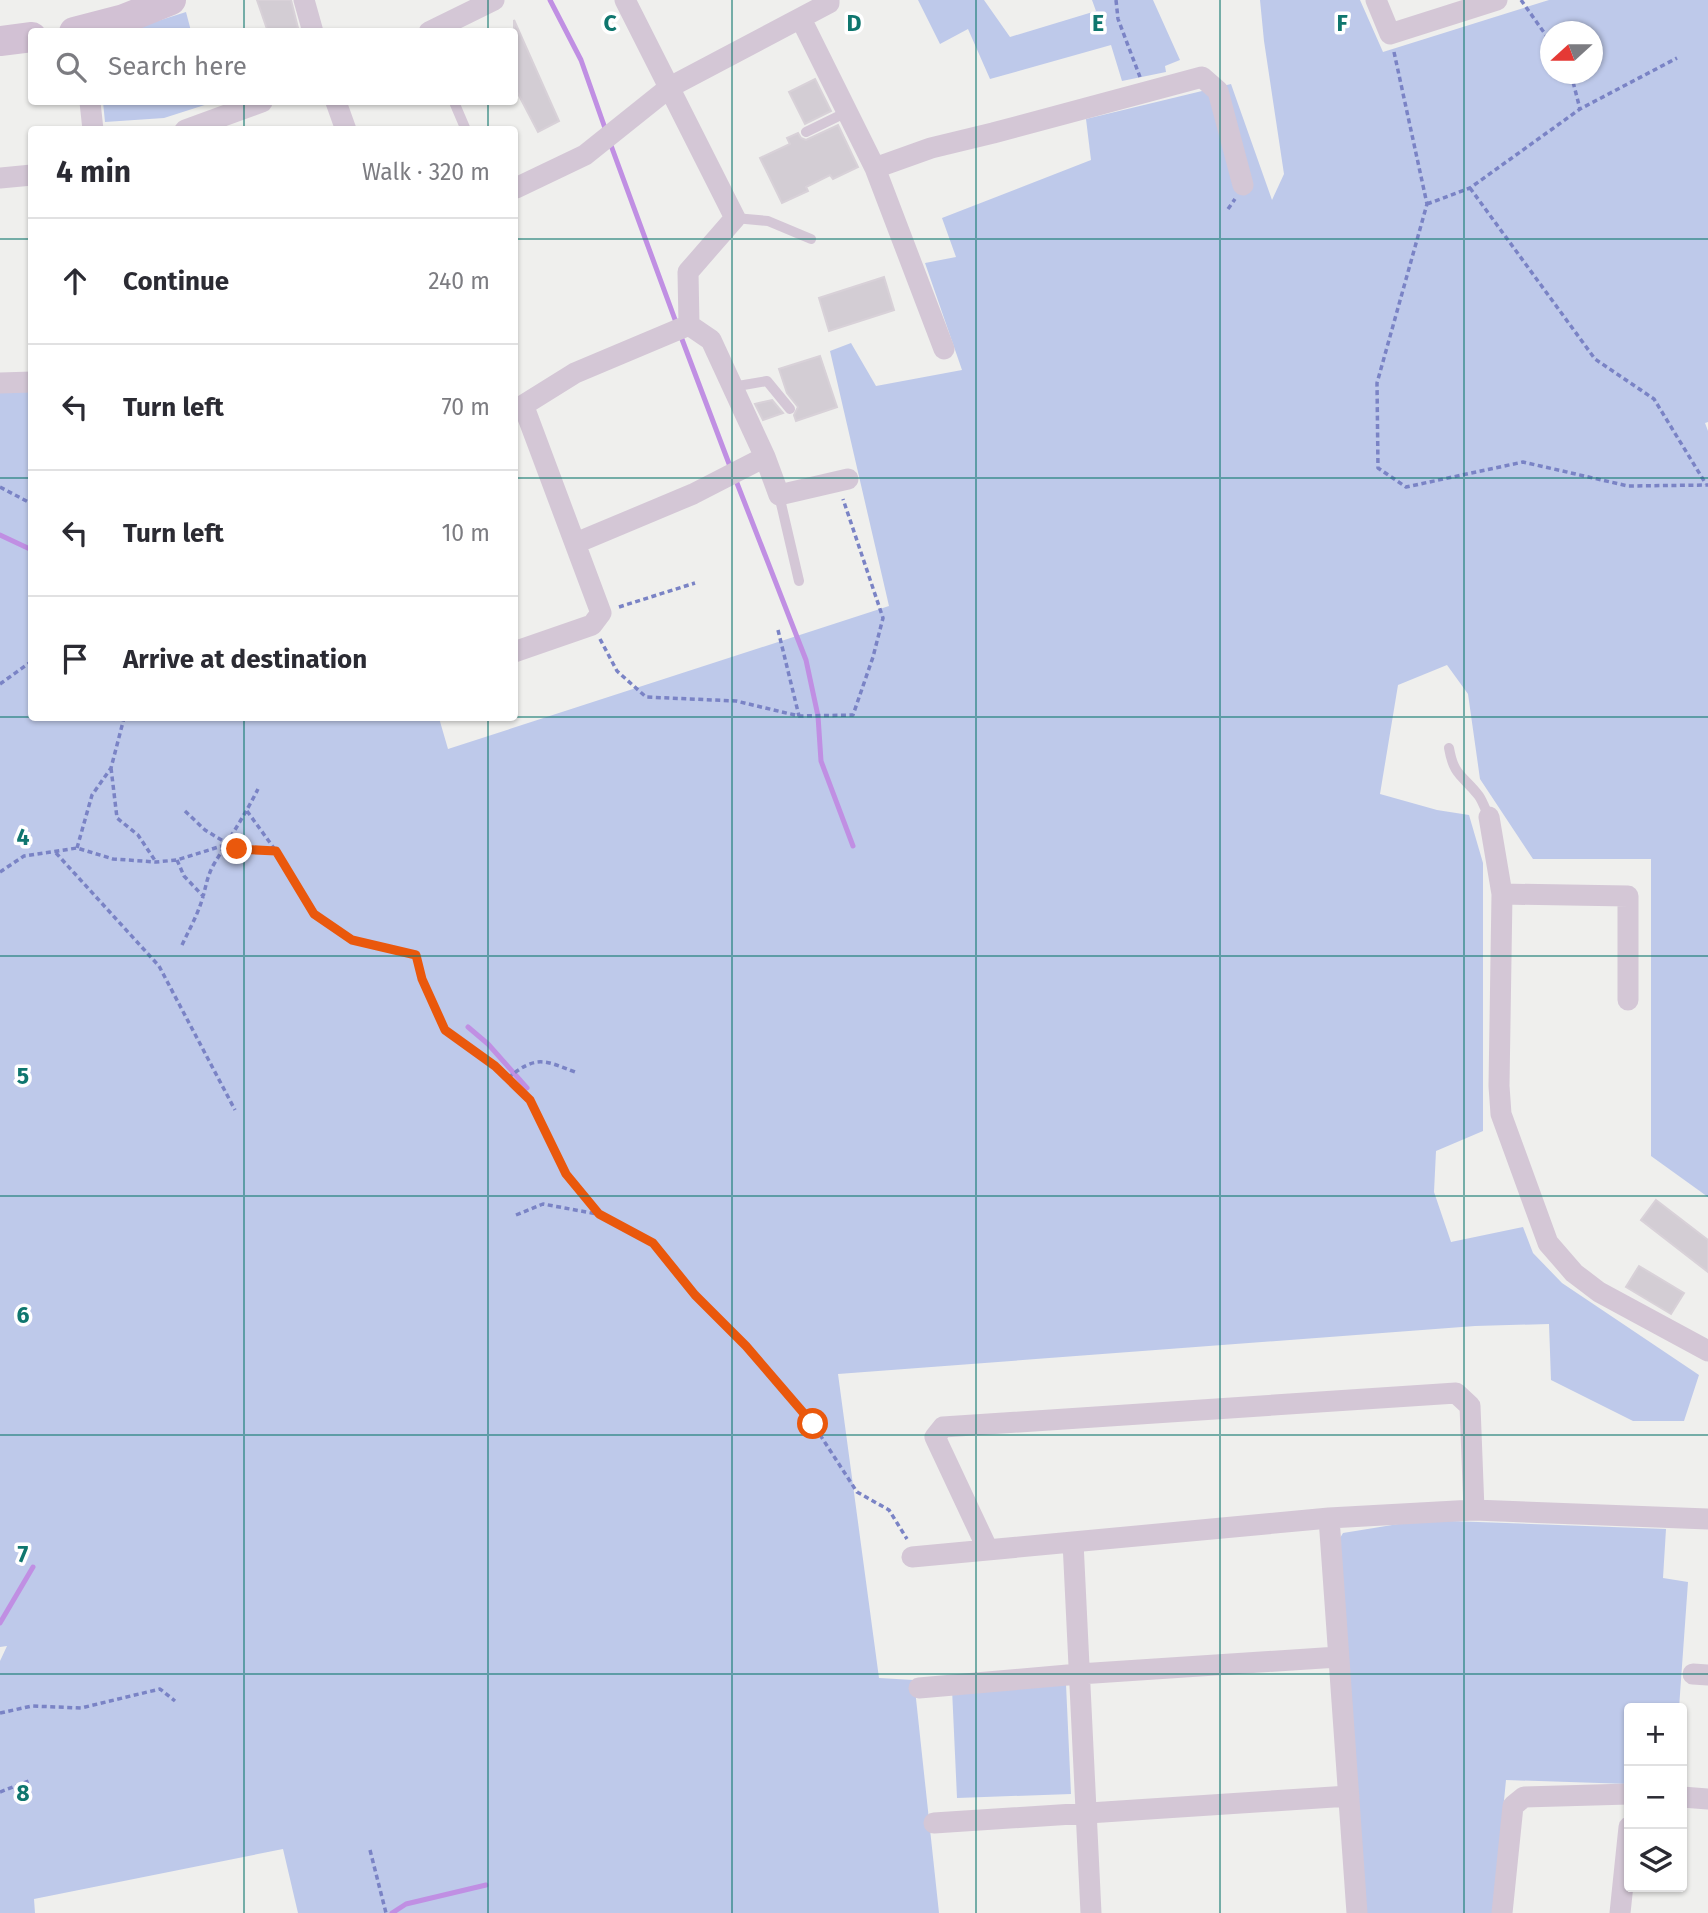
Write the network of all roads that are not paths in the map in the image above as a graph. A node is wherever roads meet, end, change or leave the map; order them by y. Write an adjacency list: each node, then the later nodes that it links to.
1 (303, 0): 10 (street)
2 (494, 0): 11 (street)
3 (625, 0): 14 (street)
4 (829, 0): 8 (street)
5 (1376, 0): 6 (street)
6 (1497, 0)
7 (156, 3): 9 (main road)
8 (801, 19): 14 (street); 19 (street)
9 (90, 28)
10 (312, 28)
11 (437, 28)
12 (28, 38): 13 (main road)
13 (0, 41)
14 (670, 87): 29 (street); 30 (street)
15 (90, 105): 20 (street)
16 (254, 105): 21 (street)
17 (338, 105): 22 (street)
18 (455, 105): 23 (lane)
19 (848, 112): 24 (lane); 25 (street)
20 (93, 126)
21 (196, 126)
22 (345, 126)
23 (464, 126)
24 (806, 131)
25 (876, 168): 28 (street); 33 (street)
26 (28, 174): 27 (street)
27 (0, 178)
28 (1243, 185)
29 (518, 187)
30 (735, 218): 31 (lane); 32 (street)
31 (811, 239)
32 (689, 325): 36 (street); 37 (street)
33 (944, 349)
34 (28, 382): 35 (street)
35 (0, 383)
36 (732, 387): 38 (lane); 39 (street)
37 (519, 409): 42 (street)
38 (790, 409)
39 (765, 457): 41 (street); 42 (street)
40 (843, 481): 41 (street)
41 (779, 495): 43 (lane)
42 (576, 542): 44 (street)
43 (799, 581)
44 (518, 650)
45 (1449, 748): 46 (lane)
46 (1489, 817): 47 (street)
47 (1503, 894): 48 (street); 49 (street)
48 (1628, 1000)
49 (1708, 1351)
50 (1474, 1510): 51 (street); 52 (street); 54 (street)
51 (1329, 1518): 53 (street); 56 (street)
52 (1708, 1519)
53 (1073, 1542): 54 (street); 57 (street)
54 (988, 1550): 55 (street)
55 (912, 1557)
56 (1338, 1657): 57 (street); 60 (street)
57 (1079, 1674): 58 (street); 63 (street)
58 (919, 1688)
59 (1624, 1794): 68 (street)
60 (1349, 1796): 63 (street); 67 (street)
61 (1687, 1797): 62 (street)
62 (1708, 1799)
63 (1086, 1813): 64 (street); 66 (street)
64 (934, 1823)
65 (1629, 1829): 69 (street)
66 (1091, 1913)
67 (1357, 1913)
68 (1502, 1913)
69 (1620, 1913)

